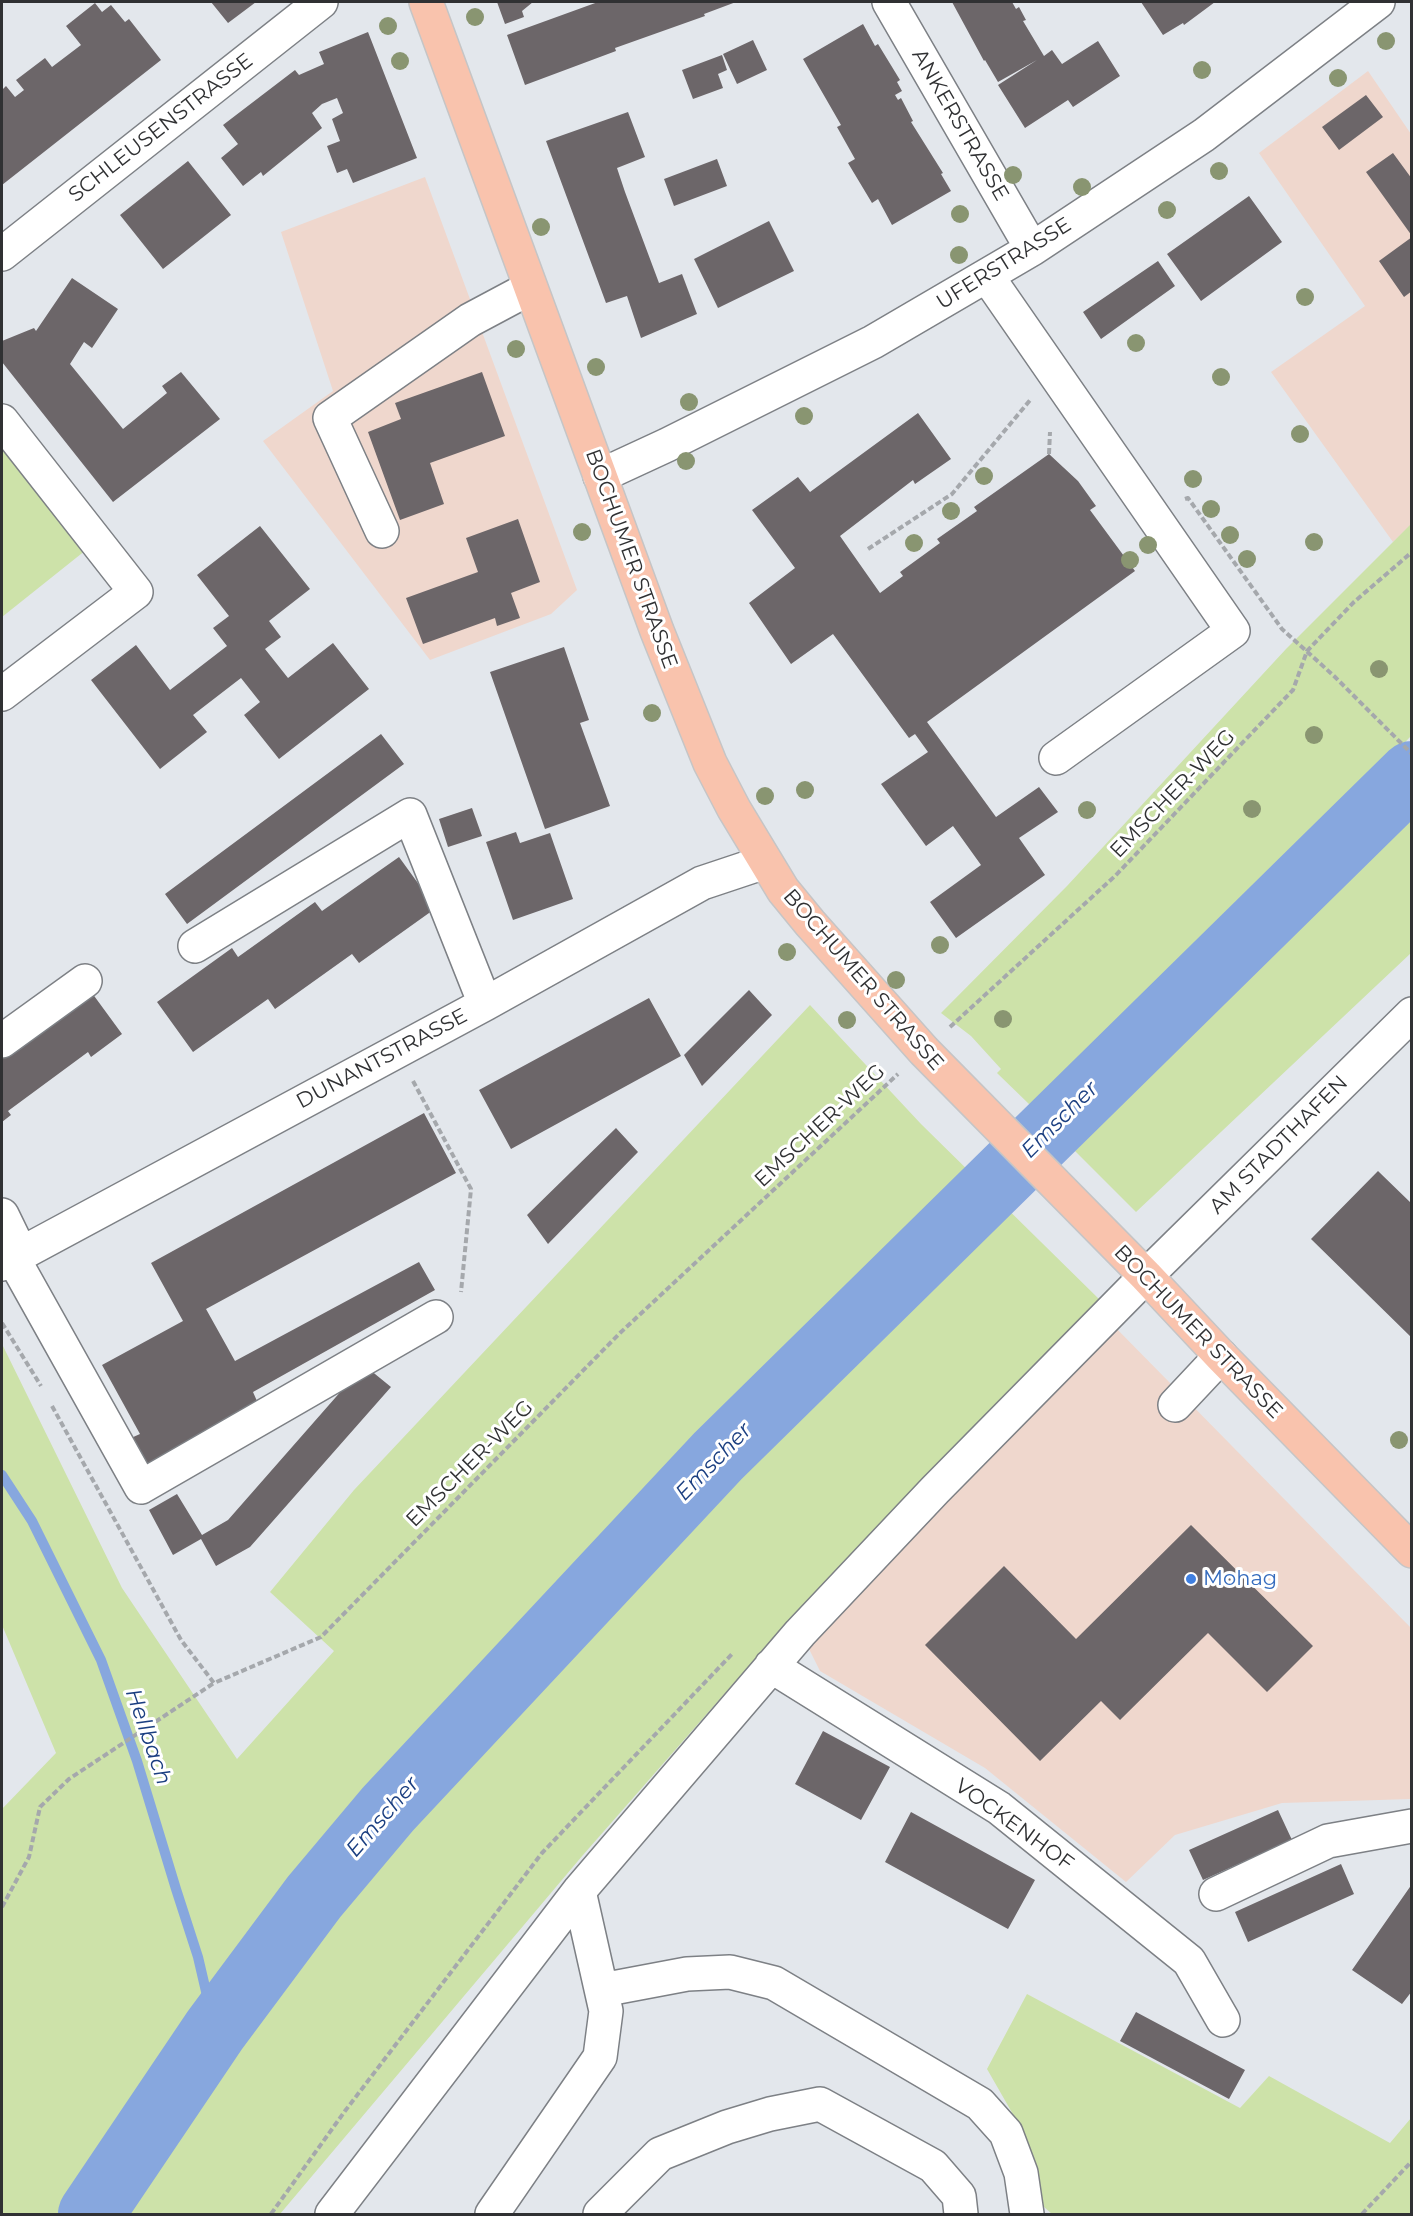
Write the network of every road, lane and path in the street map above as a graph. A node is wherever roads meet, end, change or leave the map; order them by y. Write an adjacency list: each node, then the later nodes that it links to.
1 (321, 2): 6 (street, SCHLEUSENSTRASSE)
2 (426, 2): 8 (main road, BOCHUMER STRASSE)
3 (889, 2): 5 (street, ANKERSTRASSE)
4 (1378, 2): 5 (street, UFERSTRASSE)
5 (1032, 249): 7 (street, UFERSTRASSE)
6 (2, 254)
7 (987, 276): 9 (street); 11 (street, UFERSTRASSE)
8 (530, 288): 11 (main road, BOCHUMER STRASSE); 12 (street)
9 (1054, 371): 13 (path); 18 (street)
10 (2, 421): 16 (street)
11 (600, 476): 19 (main road, BOCHUMER STRASSE)
12 (382, 531)
13 (868, 549)
14 (1412, 552): 15 (path, EMSCHER-WEG)
15 (1307, 651): 17 (path); 26 (path, EMSCHER-WEG)
16 (2, 694)
17 (1412, 754)
18 (1056, 758)
19 (765, 862): 22 (street, DUNANTSTRASSE); 26 (main road, BOCHUMER STRASSE)
20 (195, 946): 22 (street)
21 (85, 981): 24 (street)
22 (485, 1004): 25 (street, DUNANTSTRASSE)
23 (1412, 1014): 29 (street, AM STADTHAFEN)
24 (2, 1041)
25 (397, 1051): 28 (street, DUNANTSTRASSE); 30 (path)
26 (924, 1051): 29 (main road, BOCHUMER STRASSE); 38 (path, EMSCHER-WEG)
27 (2, 1215): 28 (street)
28 (12, 1259): 30 (street)
29 (1146, 1276): 32 (main road, BOCHUMER STRASSE); 37 (street, AM STADTHAFEN)
30 (436, 1317)
31 (2, 1323): 33 (path)
32 (1221, 1356): 35 (street); 36 (main road, BOCHUMER STRASSE)
33 (41, 1387)
34 (47, 1397): 38 (path)
35 (1175, 1405)
36 (1412, 1551)
37 (771, 1666): 40 (street, AM STADTHAFEN); 44 (street, VOCKENHOF)
38 (214, 1683): 42 (path, EMSCHER-WEG)
39 (1412, 1826): 41 (street)
40 (579, 1891): 43 (street); 47 (street, AM STADTHAFEN)
41 (1216, 1894)
42 (2, 1907)
43 (601, 1988): 48 (street); 50 (street)
44 (1223, 2020)
45 (1412, 2161): 51 (path)
46 (616, 2210): 49 (street)
47 (332, 2214)
48 (492, 2214)
49 (961, 2214)
50 (1027, 2214)
51 (1362, 2214)

